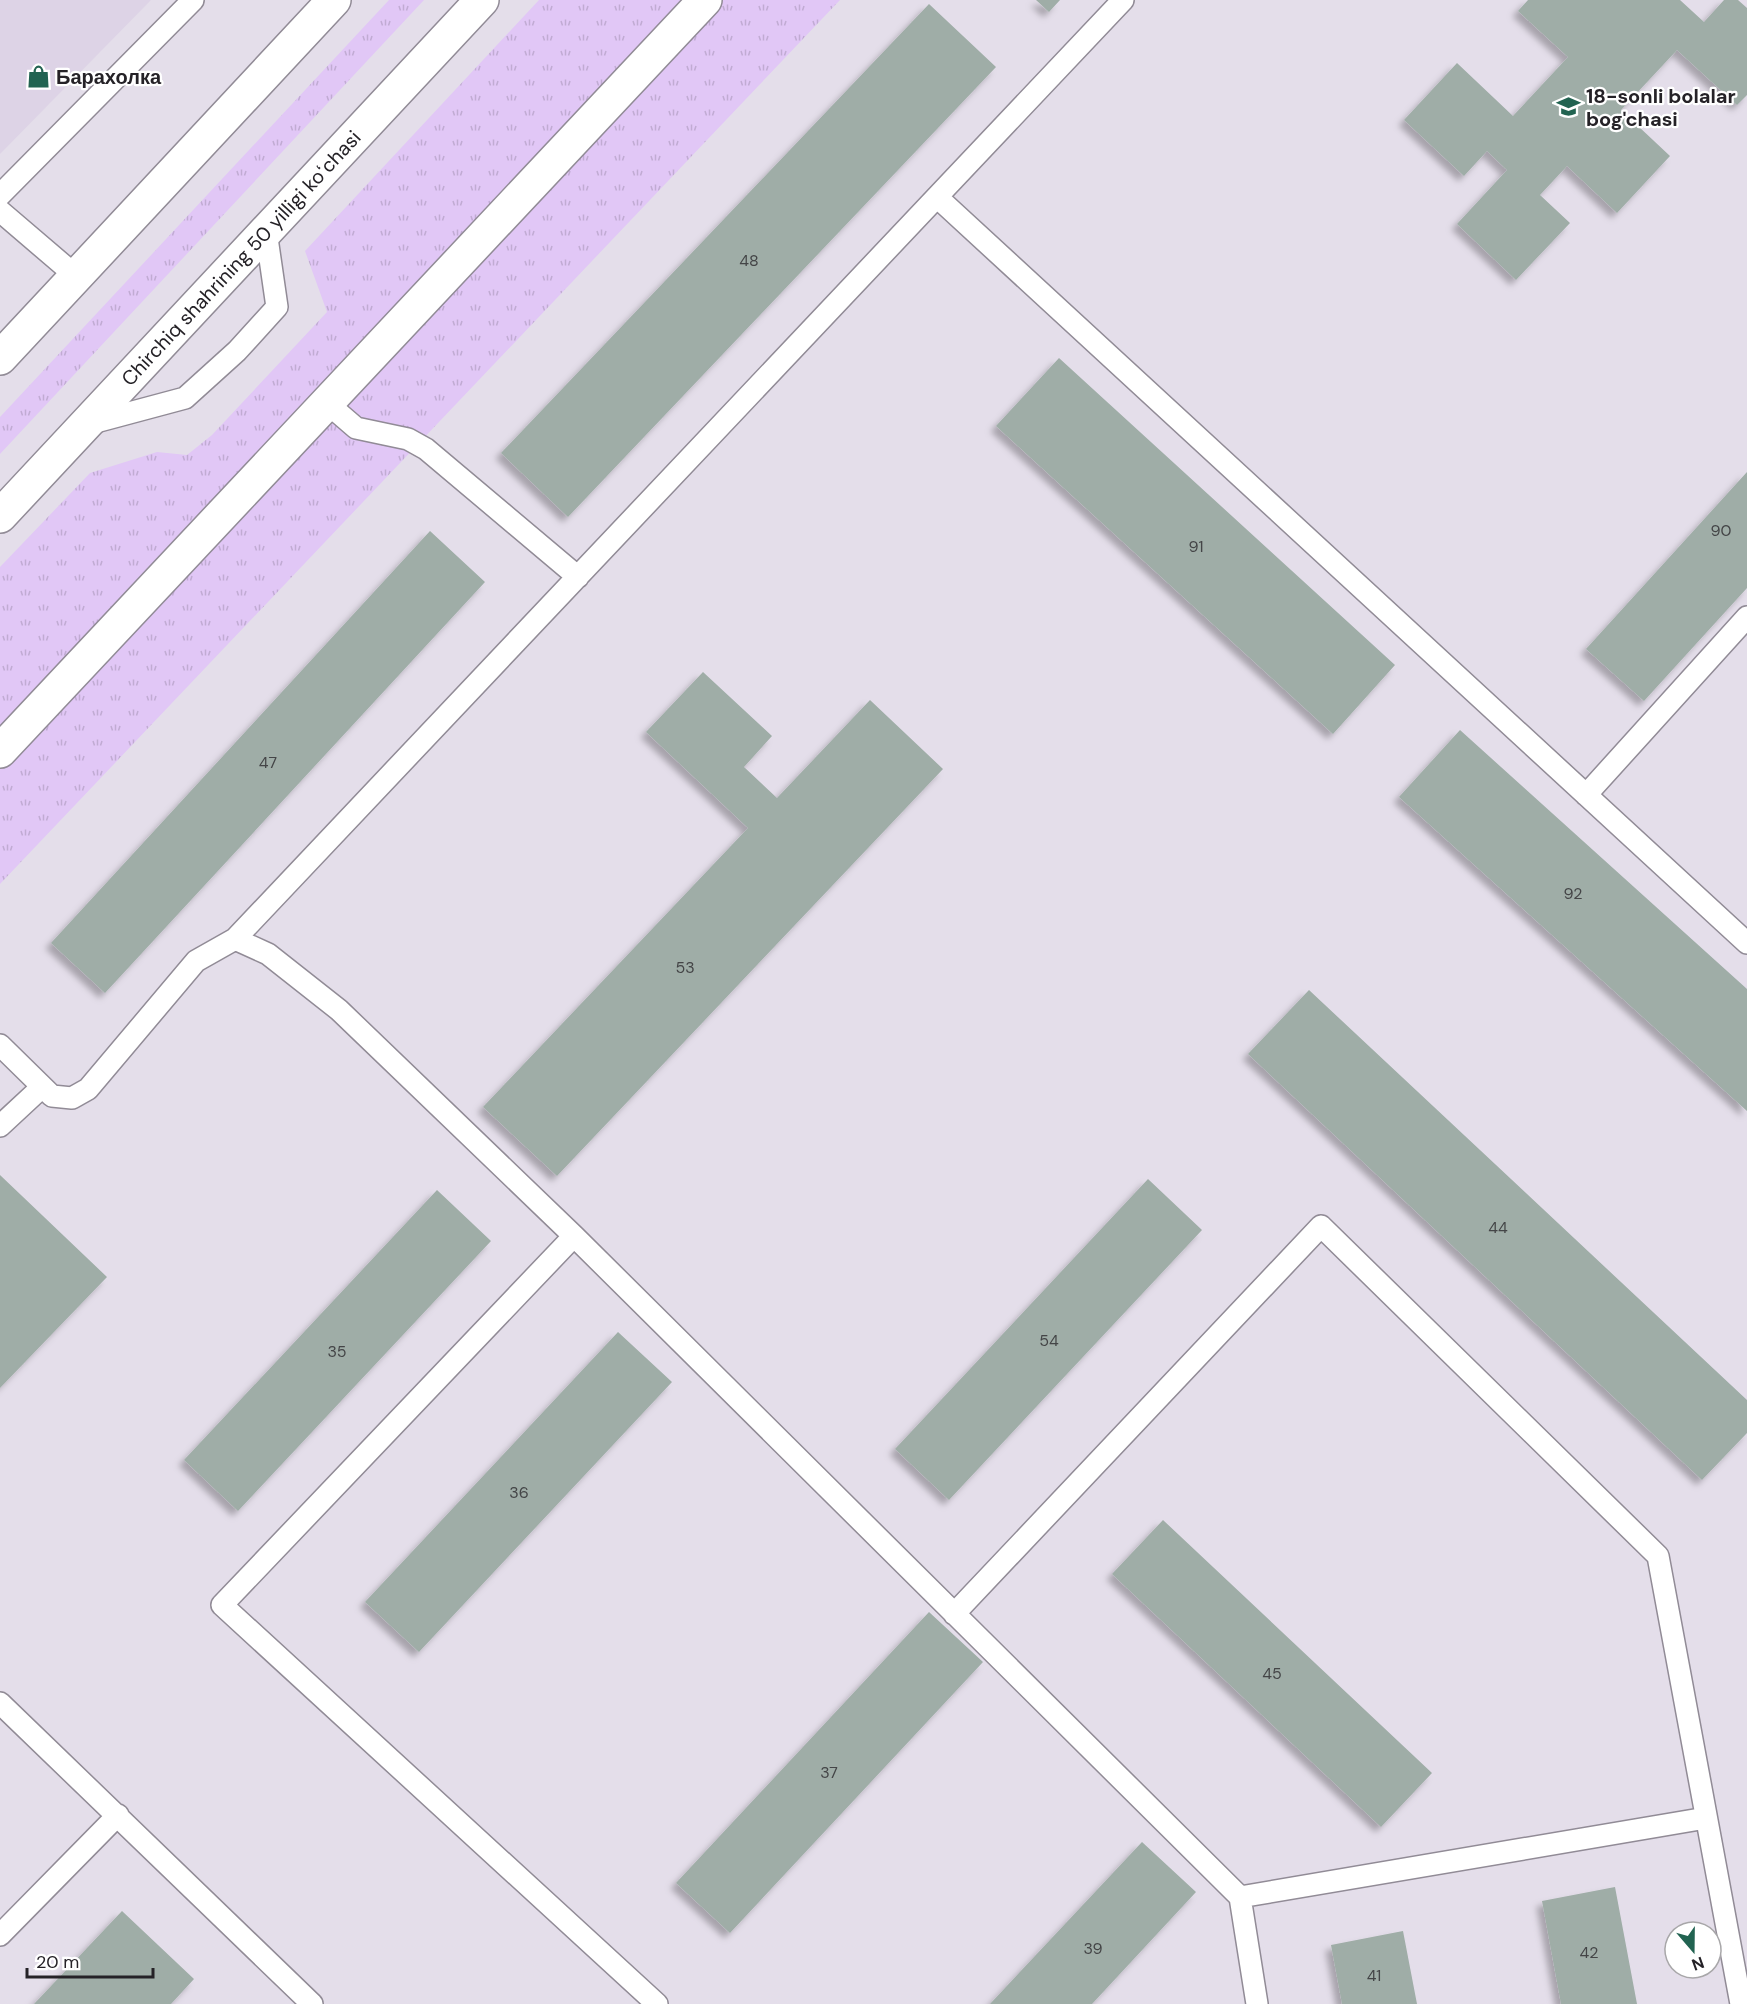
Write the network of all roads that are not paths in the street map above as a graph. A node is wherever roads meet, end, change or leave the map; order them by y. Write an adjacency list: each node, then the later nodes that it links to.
1 (193, 0): 6 (lane)
2 (334, 0): 10 (main road)
3 (482, 0): 9 (main road, Chirchiq shahrining 50 yilligi koʻchasi)
4 (705, 0): 12 (main road)
5 (1123, 0): 7 (lane)
6 (0, 195)
7 (937, 196): 15 (lane); 18 (lane)
8 (0, 211): 10 (lane)
9 (266, 231): 13 (main road, Chirchiq shahrining 50 yilligi koʻchasi); 13 (lane)
10 (76, 276): 11 (main road)
11 (0, 358)
12 (327, 404): 15 (lane); 17 (main road)
13 (85, 425): 14 (main road, Chirchiq shahrining 50 yilligi koʻchasi)
14 (0, 516)
15 (578, 577): 19 (lane)
16 (1747, 617): 18 (lane)
17 (0, 751)
18 (1586, 795): 20 (lane)
19 (235, 939): 22 (lane); 24 (lane)
20 (1747, 943)
21 (0, 1045): 22 (lane)
22 (42, 1087): 23 (lane)
23 (0, 1126)
24 (574, 1236): 25 (lane); 32 (lane)
25 (954, 1614): 28 (lane); 29 (lane)
26 (0, 1703): 27 (lane)
27 (118, 1815): 30 (lane); 31 (lane)
28 (1706, 1818): 29 (lane); 34 (lane)
29 (1240, 1897): 33 (lane)
30 (0, 1935)
31 (312, 2004)
32 (657, 2004)
33 (1257, 2004)
34 (1741, 2004)

